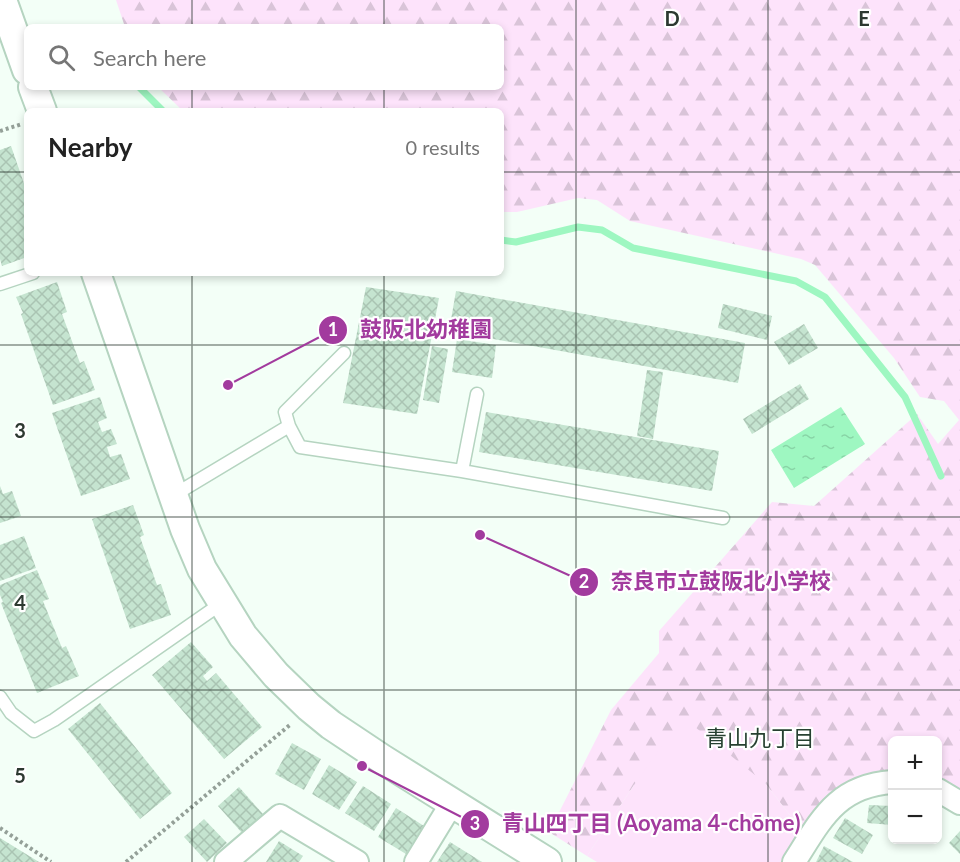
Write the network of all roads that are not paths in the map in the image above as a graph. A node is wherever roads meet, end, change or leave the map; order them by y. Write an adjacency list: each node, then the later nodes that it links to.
1 (2, 0): 2 (street)
2 (24, 62)
3 (34, 90): 4 (street)
4 (41, 108)
5 (24, 276): 7 (lane)
6 (97, 276): 12 (street)
7 (0, 284)
8 (344, 353): 10 (lane)
9 (477, 394): 11 (lane)
10 (289, 426): 11 (lane); 12 (lane)
11 (462, 471): 13 (lane)
12 (174, 495): 14 (street)
13 (723, 518)
14 (222, 603): 15 (lane); 18 (street)
15 (0, 698)
16 (888, 783): 24 (street)
17 (942, 792): 19 (street)
18 (453, 803): 22 (street); 23 (street)
19 (960, 803)
20 (226, 862): 21 (street)
21 (357, 862)
22 (416, 862)
23 (547, 862)
24 (794, 862)

